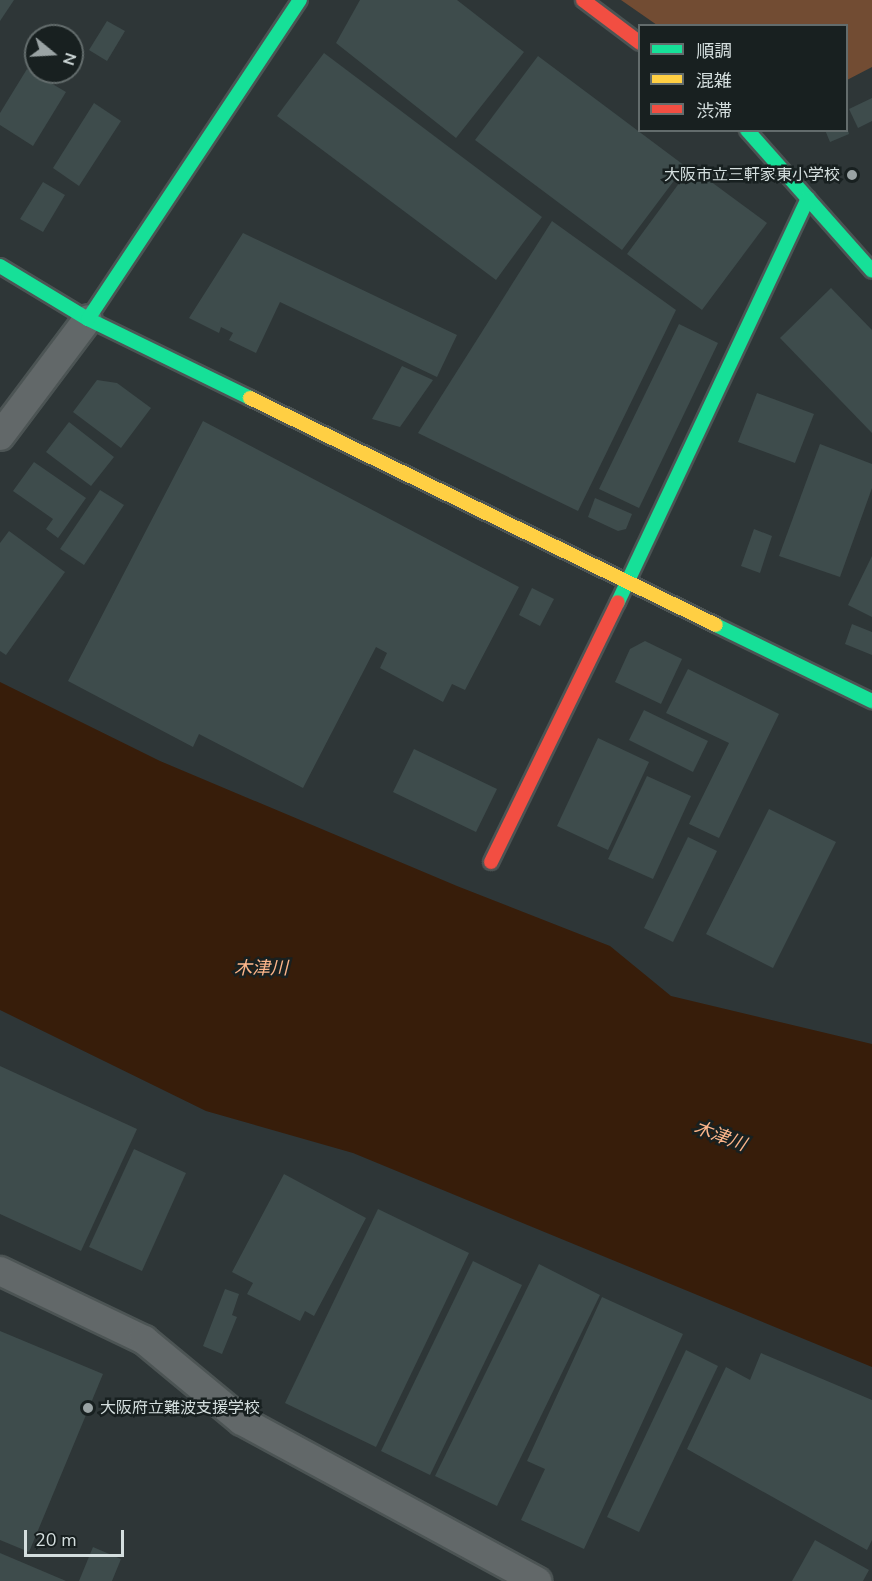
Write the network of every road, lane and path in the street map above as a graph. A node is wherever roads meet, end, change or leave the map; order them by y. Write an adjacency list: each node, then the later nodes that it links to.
1 (300, 0): 8 (street)
2 (584, 0): 3 (street)
3 (638, 42)
4 (749, 132): 5 (street)
5 (808, 198): 7 (street); 10 (street)
6 (0, 266): 8 (street)
7 (872, 271)
8 (88, 319): 9 (street); 10 (street)
9 (0, 436)
10 (629, 580): 11 (street); 12 (street)
11 (872, 701)
12 (490, 862)
13 (0, 1271): 14 (street)
14 (537, 1581)

